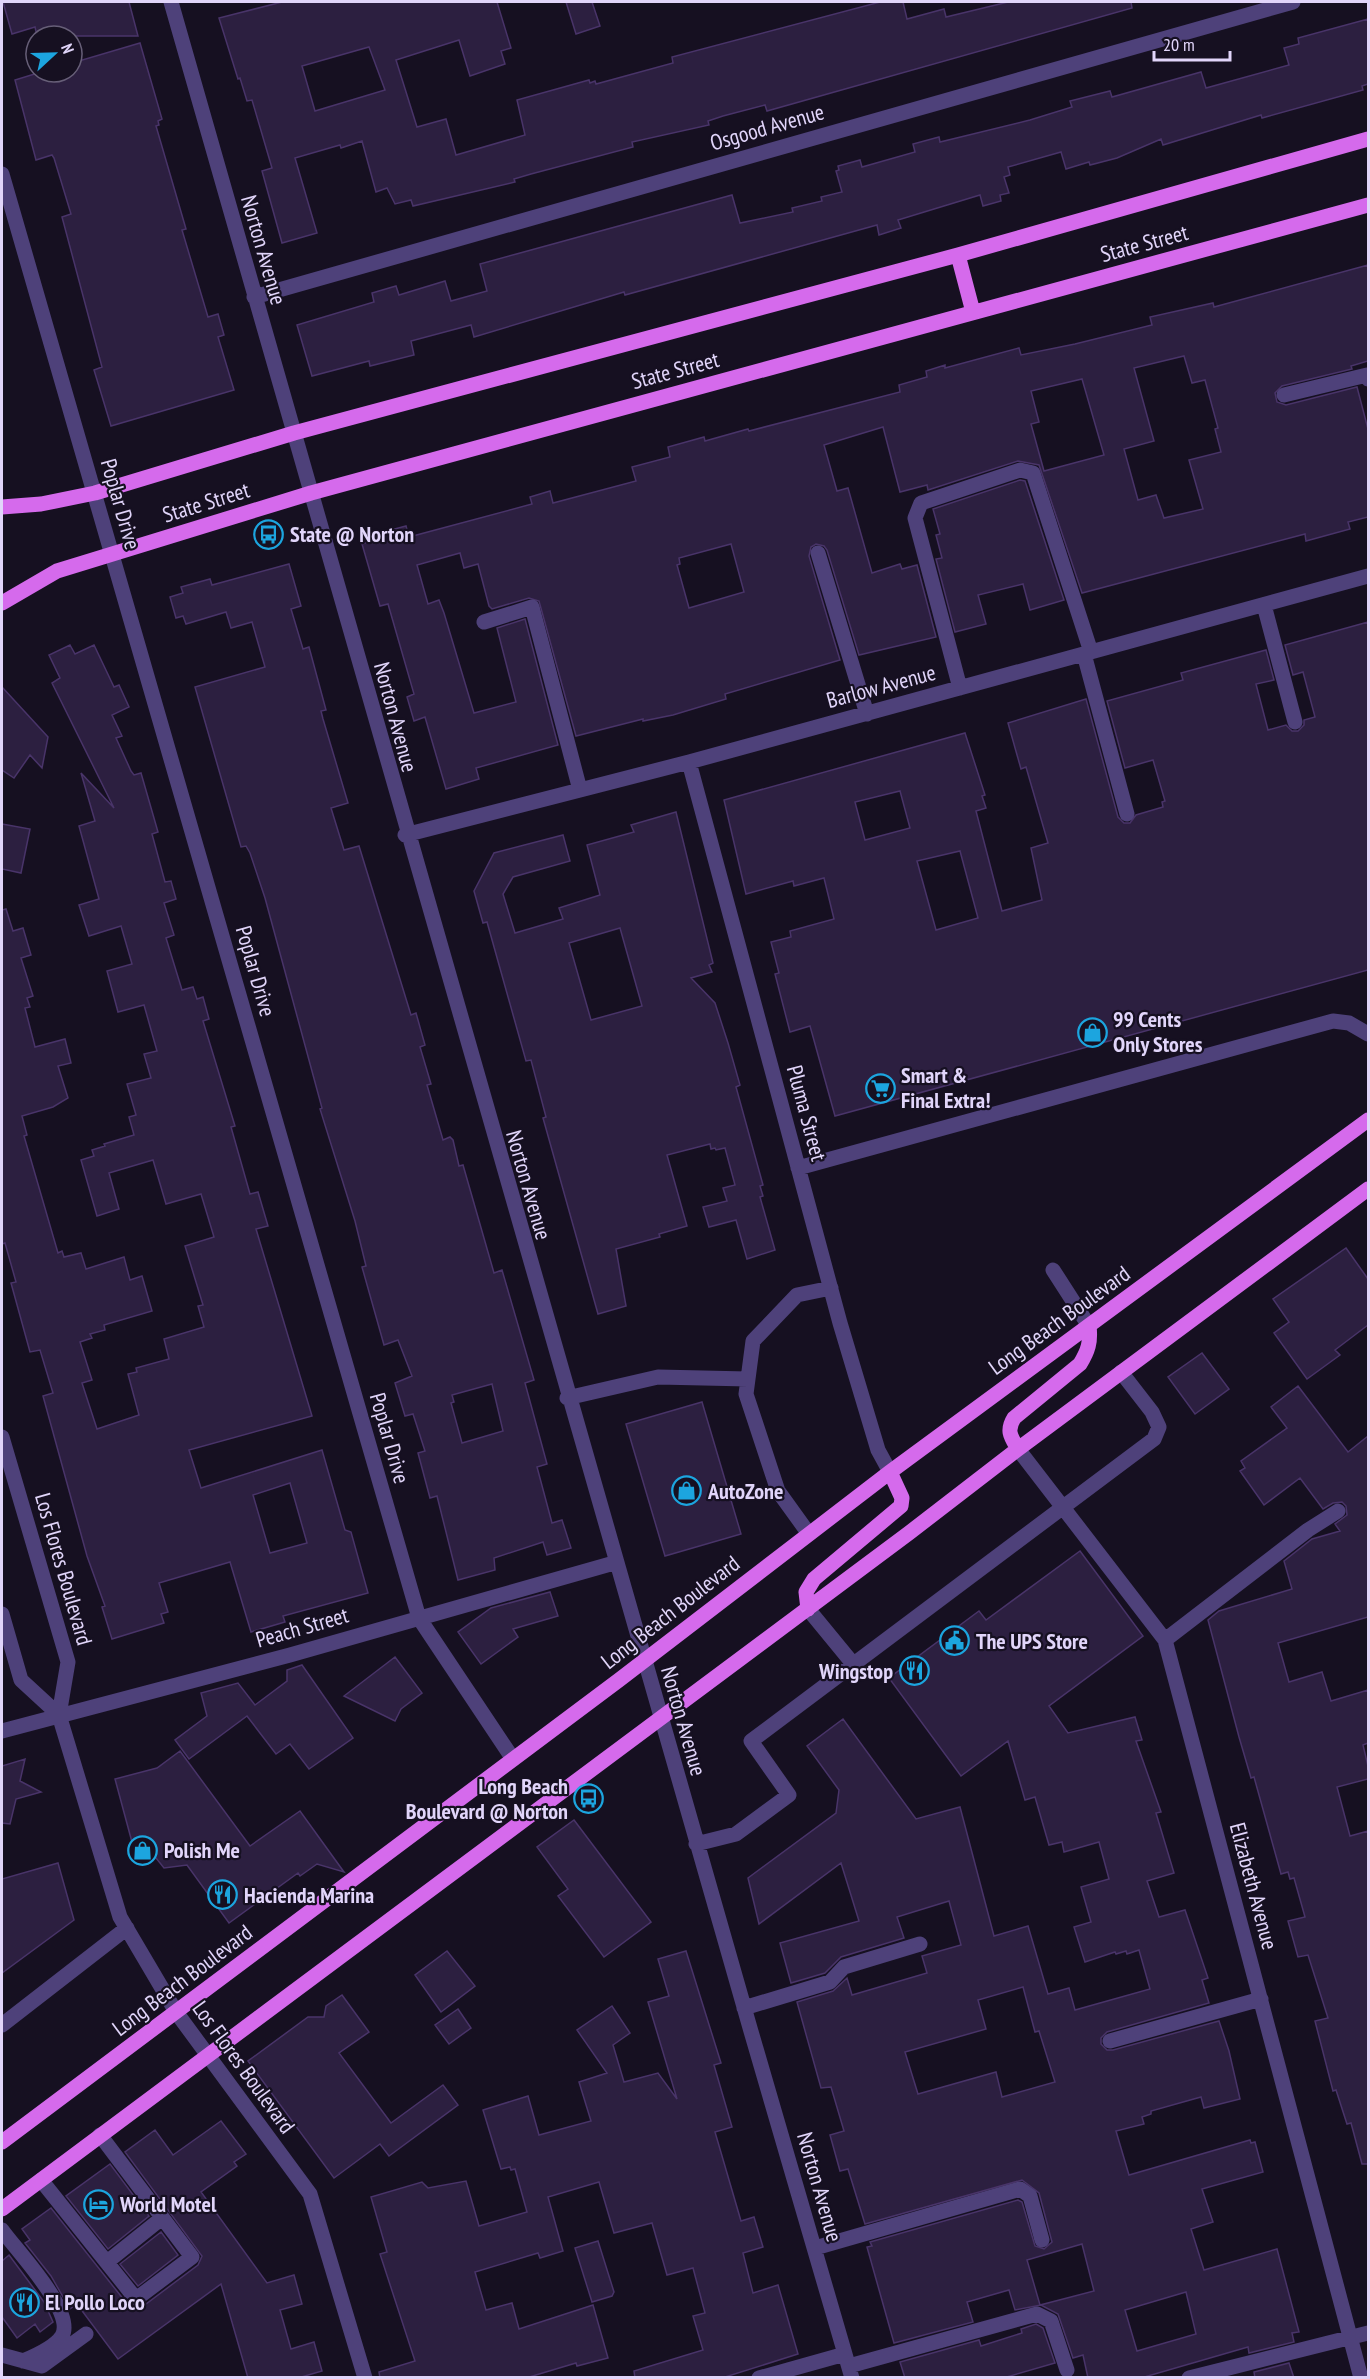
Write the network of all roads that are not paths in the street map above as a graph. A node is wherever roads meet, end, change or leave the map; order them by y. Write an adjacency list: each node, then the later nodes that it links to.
1 (171, 2): 7 (street, Norton Avenue)
2 (1293, 2): 7 (street, Osgood Avenue)
3 (1368, 139): 6 (main road, State Street)
4 (2, 174): 12 (street, Poplar Drive)
5 (1368, 205): 8 (main road, State Street)
6 (958, 255): 8 (main road); 11 (main road, State Street)
7 (254, 297): 11 (street, Norton Avenue)
8 (973, 312): 13 (main road, State Street)
9 (1368, 379): 10 (street)
10 (1284, 395)
11 (294, 433): 12 (main road, State Street); 13 (street, Norton Avenue)
12 (95, 493): 14 (main road, State Street); 16 (street, Poplar Drive)
13 (311, 493): 16 (main road, State Street); 28 (street, Norton Avenue)
14 (2, 507)
15 (818, 553): 23 (street)
16 (112, 554): 18 (main road, State Street); 48 (street, Poplar Drive)
17 (1368, 576): 19 (street, Barlow Avenue)
18 (2, 603)
19 (1264, 605): 21 (street, Barlow Avenue); 24 (street)
20 (484, 622): 26 (street)
21 (1088, 653): 22 (street, Barlow Avenue); 22 (street); 27 (street)
22 (960, 688): 23 (street, Barlow Avenue)
23 (867, 714): 25 (street, Barlow Avenue)
24 (1294, 722)
25 (689, 762): 26 (street, Barlow Avenue); 31 (street, Pluma Street)
26 (580, 790): 28 (street, Barlow Avenue)
27 (1127, 814)
28 (405, 835): 38 (street, Norton Avenue)
29 (1368, 1034): 31 (street)
30 (1368, 1120): 35 (main road, Long Beach Boulevard)
31 (798, 1168): 34 (street, Pluma Street)
32 (1368, 1189): 36 (main road)
33 (1053, 1270): 35 (street)
34 (831, 1288): 37 (street); 41 (street, Pluma Street)
35 (1089, 1326): 40 (main road); 41 (main road, Long Beach Boulevard)
36 (1121, 1372): 40 (main road); 42 (street)
37 (748, 1380): 38 (street); 44 (street)
38 (567, 1398): 45 (street, Norton Avenue)
39 (2, 1437): 52 (street, Los Flores Boulevard)
40 (1018, 1449): 42 (street, Elizabeth Avenue); 46 (main road)
41 (890, 1472): 44 (main road, Long Beach Boulevard); 46 (main road)
42 (1064, 1509): 49 (street, Elizabeth Avenue); 51 (street)
43 (1338, 1511): 49 (street)
44 (809, 1534): 50 (main road, Long Beach Boulevard)
45 (614, 1563): 48 (street, Peach Street); 50 (street, Norton Avenue)
46 (808, 1609): 51 (street); 53 (main road)
47 (2, 1614): 52 (street)
48 (418, 1618): 52 (street, Peach Street); 55 (street, Poplar Drive)
49 (1165, 1640): 59 (street, Elizabeth Avenue)
50 (643, 1662): 53 (street, Norton Avenue); 55 (main road, Long Beach Boulevard)
51 (854, 1665): 56 (street)
52 (59, 1715): 54 (street, Peach Street); 57 (street, Los Flores Boulevard)
53 (660, 1720): 56 (street, Norton Avenue); 64 (main road)
54 (2, 1731)
55 (513, 1759): 61 (main road, Long Beach Boulevard)
56 (696, 1844): 60 (street, Norton Avenue)
57 (127, 1928): 61 (street, Los Flores Boulevard); 62 (street)
58 (920, 1944): 60 (street)
59 (1261, 1999): 63 (street); 76 (street, Elizabeth Avenue)
60 (744, 2008): 72 (street, Norton Avenue)
61 (176, 2012): 64 (street, Los Flores Boulevard); 66 (main road, Long Beach Boulevard)
62 (2, 2025)
63 (1110, 2041)
64 (208, 2056): 65 (main road); 81 (street, Los Flores Boulevard)
65 (100, 2134): 67 (main road); 69 (street)
66 (2, 2142)
67 (40, 2180): 68 (main road); 73 (street)
68 (2, 2209)
69 (162, 2218): 73 (street); 73 (street)
70 (2, 2230): 78 (street)
71 (1042, 2240): 72 (street)
72 (814, 2248): 79 (street, Norton Avenue)
73 (107, 2262)
74 (1368, 2333): 76 (street)
75 (86, 2334): 78 (street)
76 (1350, 2337): 83 (street); 84 (street, Elizabeth Avenue)
77 (2, 2355): 78 (street)
78 (23, 2361)
79 (849, 2366): 80 (street); 82 (street)
80 (1067, 2370)
81 (364, 2378)
82 (759, 2378)
83 (1189, 2378)
84 (1361, 2378)

